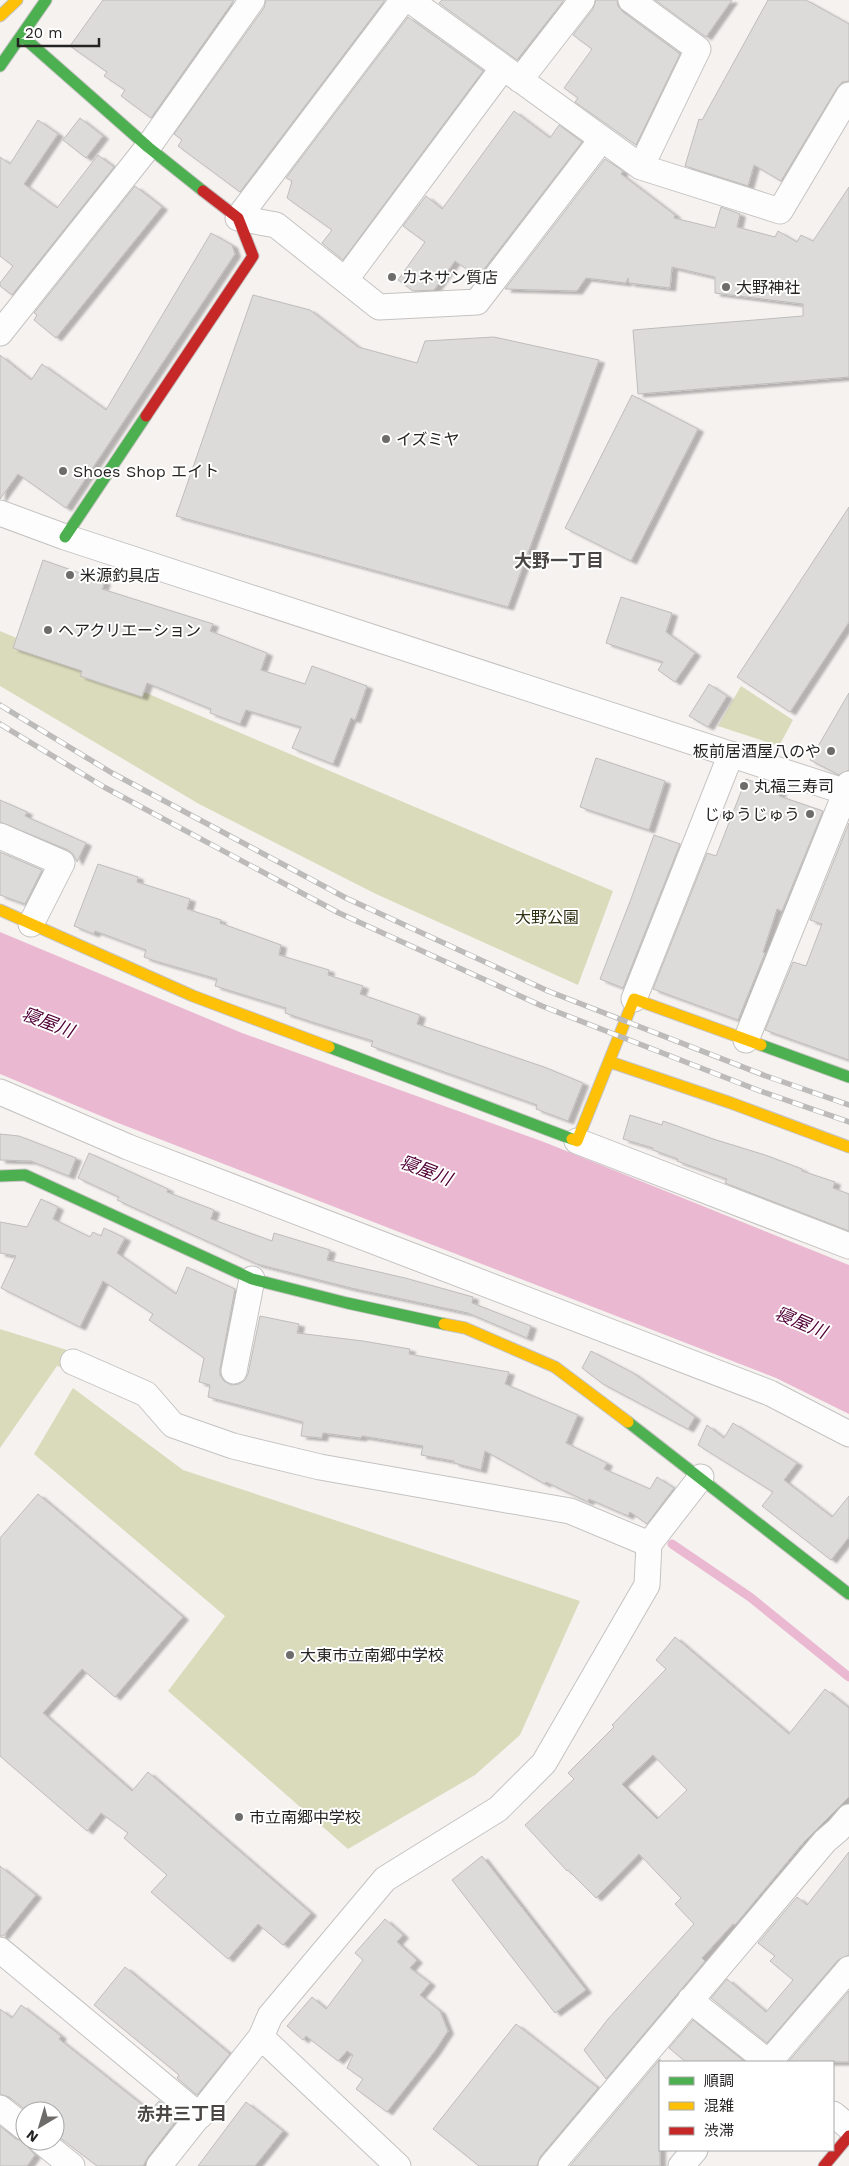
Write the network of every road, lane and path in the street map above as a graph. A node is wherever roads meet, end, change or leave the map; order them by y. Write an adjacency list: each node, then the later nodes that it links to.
1 (17, 0): 8 (street)
2 (46, 0): 9 (street)
3 (252, 0): 14 (street)
4 (402, 0): 16 (street)
5 (410, 0): 11 (street)
6 (582, 0): 11 (street)
7 (631, 0): 15 (street)
8 (0, 16)
9 (22, 36): 10 (street); 14 (street)
10 (0, 66)
11 (512, 74): 13 (street); 17 (street)
12 (849, 95): 15 (street)
13 (602, 139): 15 (street); 17 (street)
14 (148, 147): 16 (street); 18 (street)
15 (641, 167)
16 (238, 218): 17 (street); 20 (street)
17 (346, 279)
18 (0, 333)
19 (0, 513): 20 (street)
20 (65, 538): 21 (street)
21 (731, 754): 22 (street); 26 (street)
22 (848, 789): 27 (street)
23 (0, 836): 25 (street)
24 (0, 910): 25 (street)
25 (31, 924): 31 (street)
26 (634, 999): 27 (street); 28 (street)
27 (746, 1040): 29 (street)
28 (610, 1062): 31 (street); 32 (street)
29 (849, 1077)
30 (0, 1092): 38 (street)
31 (577, 1141): 34 (street)
32 (849, 1147)
33 (0, 1176): 35 (street)
34 (849, 1246)
35 (252, 1279): 37 (street); 39 (street)
36 (73, 1362): 40 (street)
37 (234, 1372)
38 (849, 1434)
39 (701, 1477): 40 (street); 41 (street)
40 (648, 1544): 46 (street)
41 (849, 1594)
42 (845, 1828): 45 (street)
43 (0, 1950): 51 (street)
44 (849, 1969): 48 (street)
45 (690, 2000): 47 (street); 60 (street)
46 (261, 2037): 51 (street); 59 (street)
47 (768, 2061)
48 (770, 2061)
49 (0, 2108): 52 (street)
50 (834, 2115): 53 (street)
51 (200, 2116): 58 (street)
52 (15, 2120)
53 (849, 2127)
54 (849, 2136): 62 (street)
55 (53, 2151): 57 (street)
56 (694, 2151): 61 (street)
57 (72, 2166)
58 (159, 2166)
59 (398, 2166)
60 (551, 2166)
61 (681, 2166)
62 (824, 2166)

